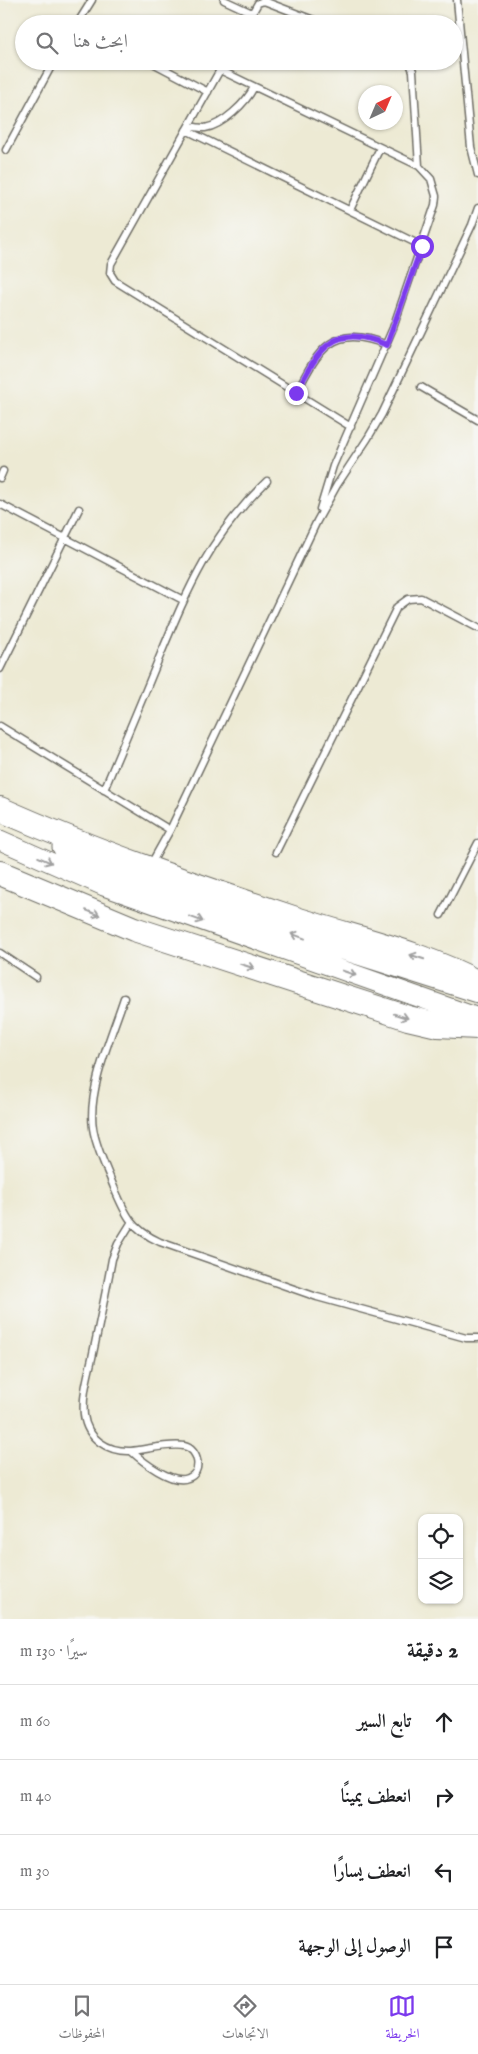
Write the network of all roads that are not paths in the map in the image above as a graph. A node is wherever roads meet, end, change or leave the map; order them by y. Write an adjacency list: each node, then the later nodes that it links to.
1 (92, 0): 5 (lane)
2 (224, 0): 4 (lane)
3 (457, 0): 7 (lane)
4 (252, 14): 6 (lane)
5 (83, 15)
6 (302, 15)
7 (458, 15)
8 (463, 63): 19 (lane)
9 (49, 70): 17 (lane)
10 (166, 70): 14 (lane)
11 (220, 70): 13 (lane); 14 (lane)
12 (413, 70): 18 (lane)
13 (254, 87): 15 (lane); 16 (lane)
14 (208, 92): 15 (lane)
15 (187, 128): 21 (lane); 25 (lane)
16 (380, 148): 18 (lane); 21 (lane)
17 (6, 150)
18 (419, 166): 22 (lane)
19 (478, 174)
20 (478, 208): 31 (lane)
21 (350, 210): 22 (lane)
22 (422, 246): 23 (lane)
23 (387, 345): 25 (lane); 27 (lane)
24 (421, 387): 26 (lane)
25 (296, 393): 27 (lane)
26 (478, 420)
27 (351, 427): 31 (lane)
28 (267, 481): 33 (lane)
29 (0, 504): 32 (lane)
30 (79, 509): 32 (lane)
31 (317, 521): 40 (lane)
32 (65, 538): 33 (lane); 35 (lane)
33 (183, 600): 37 (lane)
34 (478, 628): 43 (lane)
35 (0, 669)
36 (0, 726): 37 (lane)
37 (104, 790): 40 (lane)
38 (0, 809): 44 (highway)
39 (0, 819): 50 (main road, one-way to 39)
40 (170, 830): 44 (lane)
41 (0, 840): 52 (main road, one-way to 52)
42 (478, 843): 46 (lane)
43 (276, 852)
44 (148, 869): 49 (highway, one-way to 44)
45 (0, 873): 53 (highway, one-way to 53)
46 (441, 915)
47 (0, 953): 48 (lane)
48 (36, 977)
49 (478, 983)
50 (478, 992)
51 (124, 998): 54 (lane)
52 (478, 1018)
53 (478, 1027)
54 (131, 1223): 55 (lane); 56 (lane)
55 (478, 1338)
56 (131, 1451): 56 (lane)

